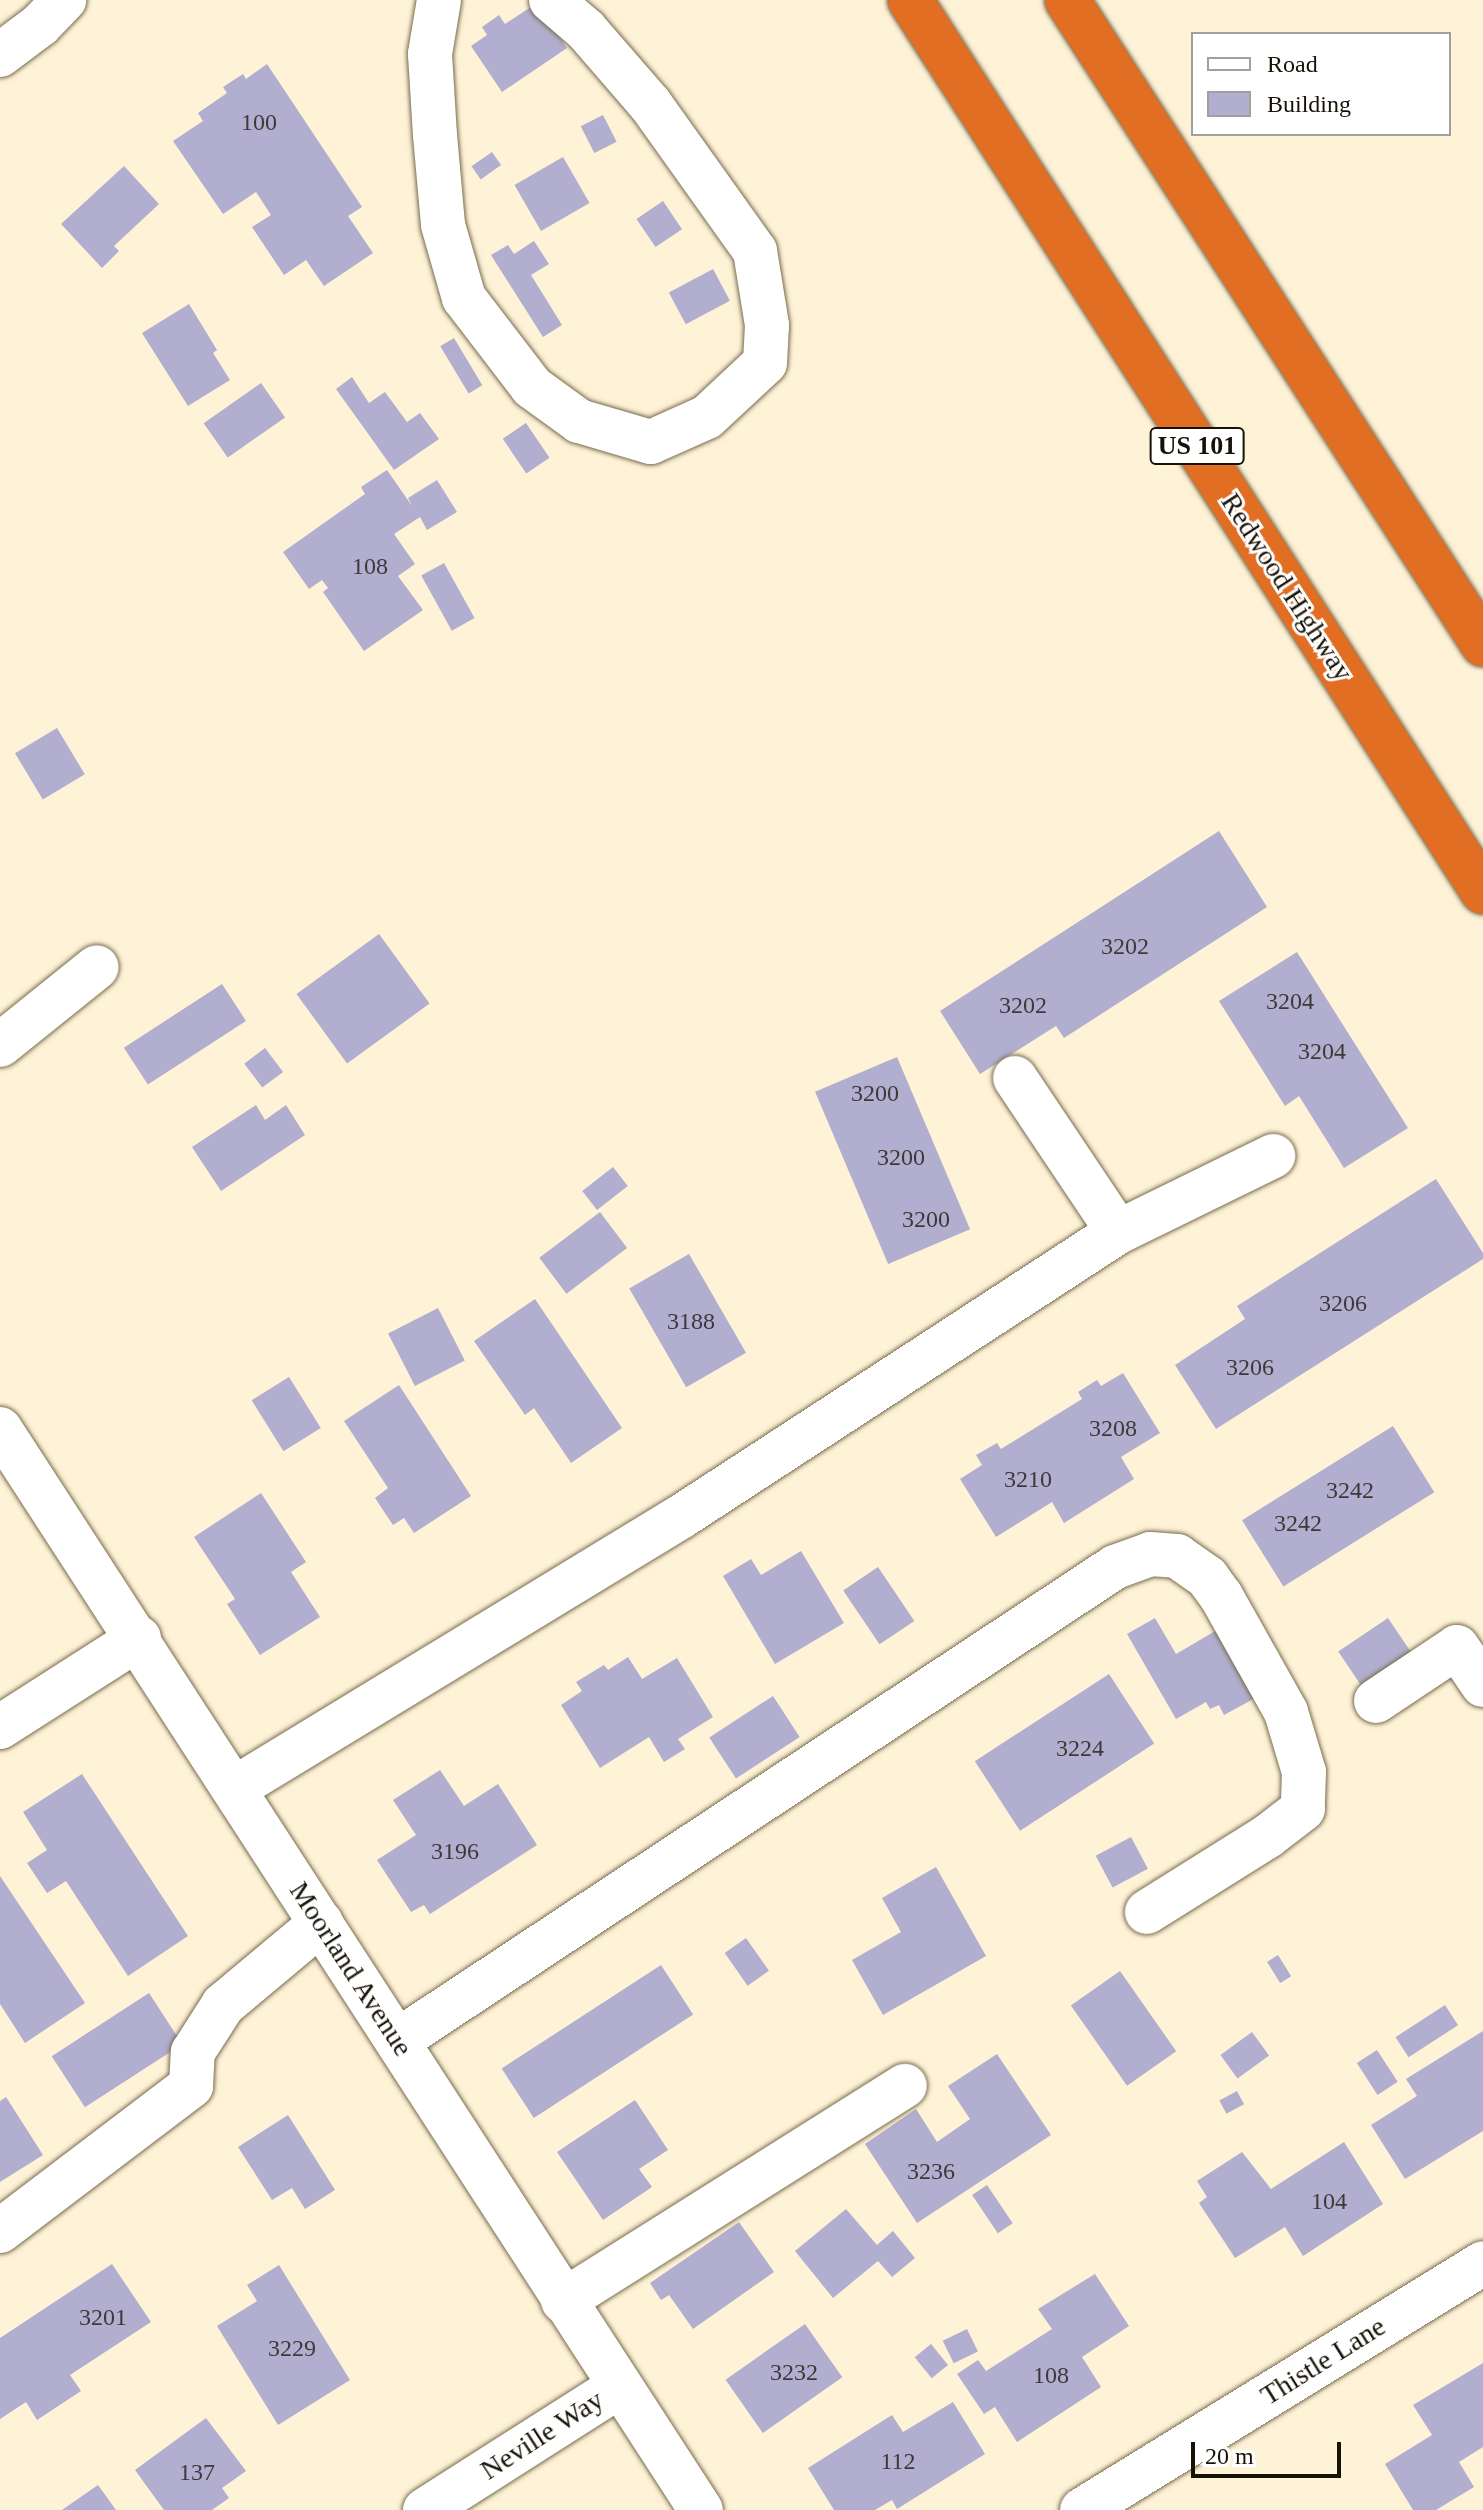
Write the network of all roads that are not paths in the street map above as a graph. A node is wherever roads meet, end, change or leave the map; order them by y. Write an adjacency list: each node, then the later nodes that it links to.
1 (64, 0): 6 (street)
2 (439, 0): 3 (street)
3 (551, 0)
4 (910, 0): 8 (highway, Redwood Highway / US 101)
5 (1067, 0): 7 (highway)
6 (0, 55)
7 (1483, 644)
8 (1483, 892)
9 (97, 967): 10 (street)
10 (0, 1045)
11 (1015, 1078): 13 (street)
12 (1273, 1156): 13 (street)
13 (1118, 1232): 19 (street)
14 (0, 1429): 15 (street, Moorland Avenue)
15 (139, 1638): 18 (street); 19 (street, Moorland Avenue)
16 (1483, 1685): 17 (street)
17 (1376, 1701)
18 (0, 1727)
19 (235, 1788): 21 (street, Moorland Avenue)
20 (1147, 1912): 22 (street)
21 (321, 1923): 22 (street, Moorland Avenue); 24 (street)
22 (397, 2041): 26 (street, Moorland Avenue)
23 (905, 2086): 26 (street)
24 (0, 2231)
25 (1483, 2263): 30 (street, Thistle Lane)
26 (563, 2301): 27 (street, Moorland Avenue)
27 (618, 2387): 28 (street, Neville Way); 29 (street, Moorland Avenue)
28 (425, 2510)
29 (701, 2510)
30 (1082, 2510)

